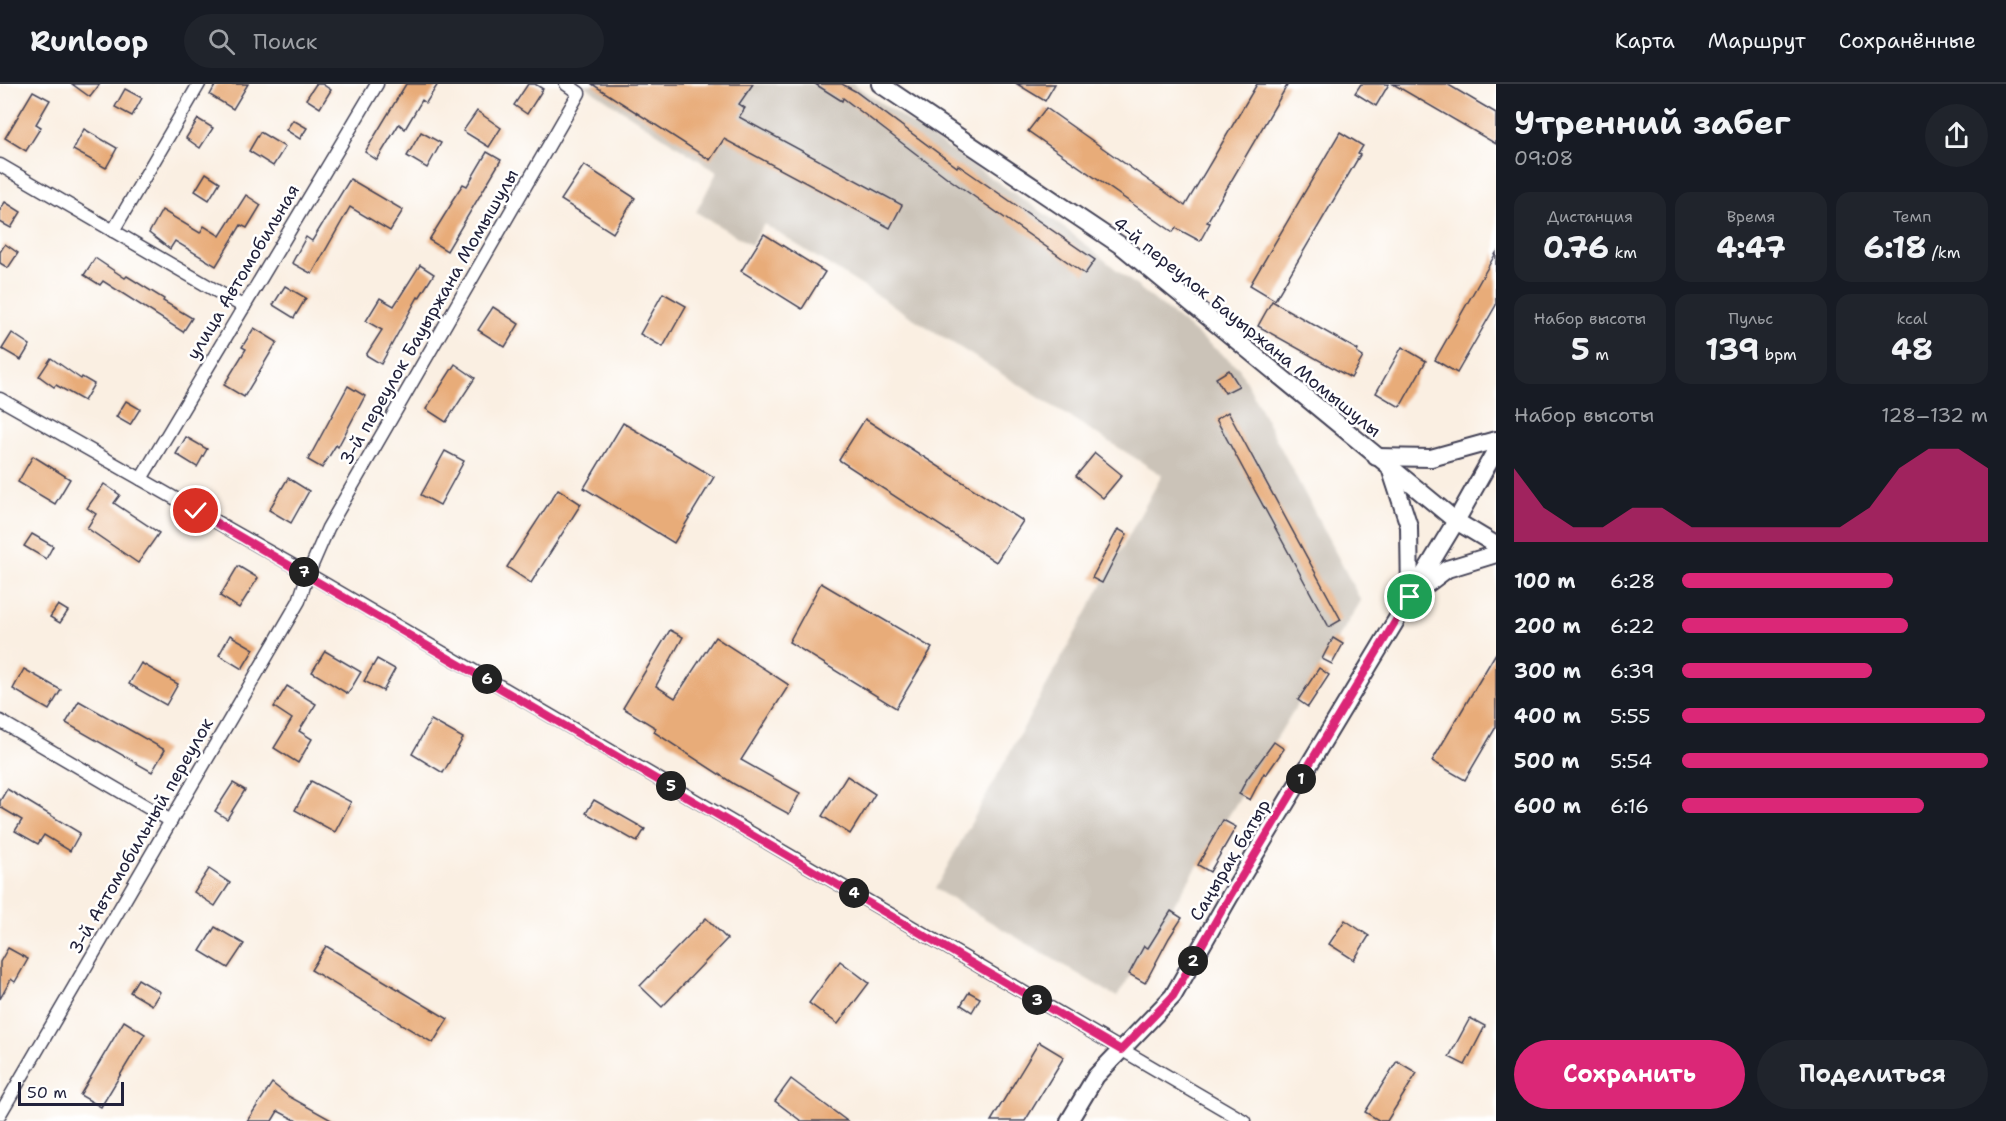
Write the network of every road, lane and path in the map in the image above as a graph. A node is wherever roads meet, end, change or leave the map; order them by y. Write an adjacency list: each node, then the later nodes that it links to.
1 (199, 84): 6 (street)
2 (377, 84): 7 (street, улица Автомобильная)
3 (566, 84): 17 (street, 3-й переулок Бауыржана Момышулы)
4 (880, 84): 11 (street, 4-й переулок Бауыржана Момышулы)
5 (0, 165): 6 (street)
6 (113, 231): 7 (street)
7 (244, 307): 13 (street, улица Автомобильная)
8 (0, 399): 13 (street)
9 (1496, 440): 11 (street)
10 (1496, 450): 14 (street, Саңырақ батыр)
11 (1376, 457): 12 (street, 4-й переулок Бауыржана Момышулы)
12 (1390, 467): 14 (street, 4-й переулок Бауыржана Момышулы); 18 (street)
13 (141, 479): 17 (street)
14 (1456, 521): 15 (street, 4-й переулок Бауыржана Момышулы); 18 (street, Саңырақ батыр)
15 (1496, 545)
16 (1496, 554): 18 (street)
17 (308, 574): 20 (street, 3-й Автомобильный переулок); 21 (street)
18 (1410, 597): 21 (street, Саңырақ батыр)
19 (1, 724): 20 (street)
20 (171, 821): 22 (street, 3-й Автомобильный переулок)
21 (1121, 1050): 23 (street, Саңырақ батыр); 24 (street)
22 (0, 1114)
23 (1069, 1121)
24 (1244, 1121)

